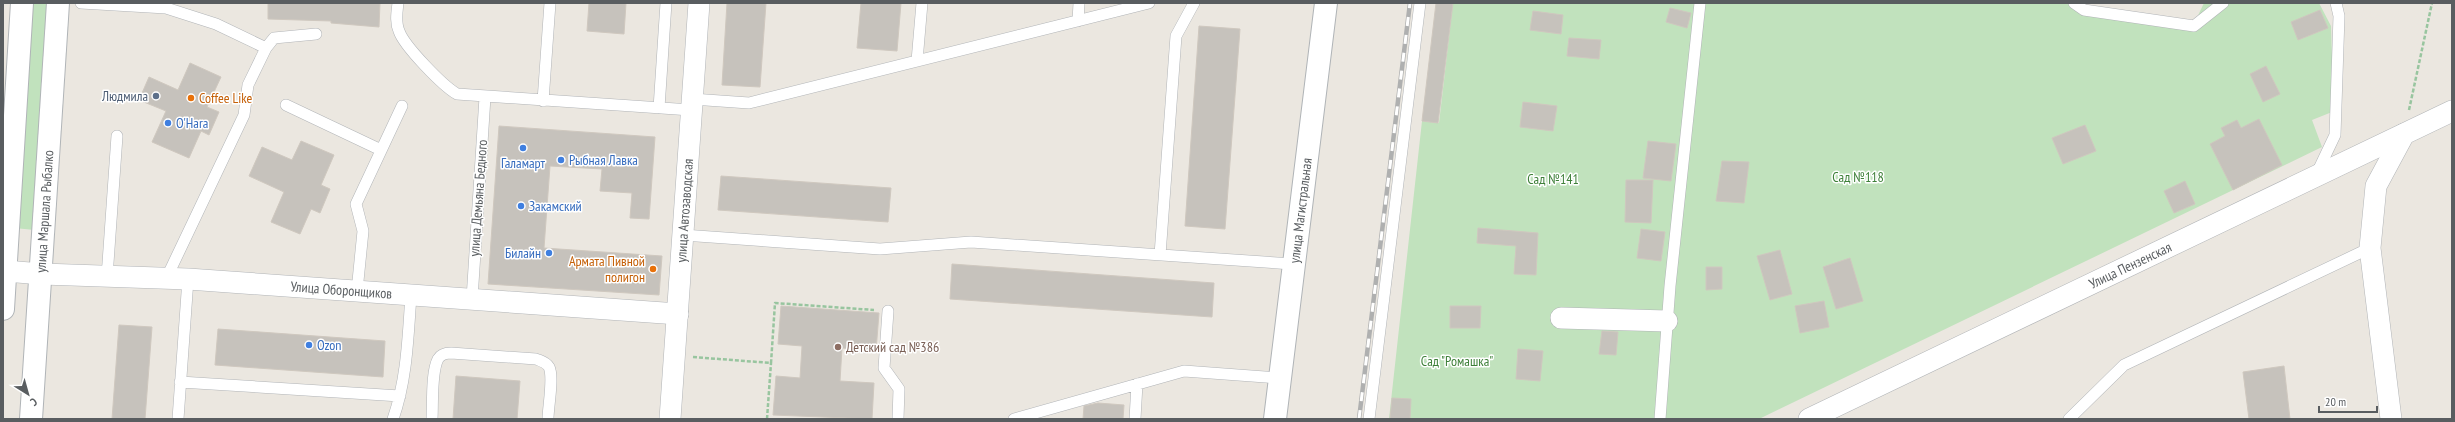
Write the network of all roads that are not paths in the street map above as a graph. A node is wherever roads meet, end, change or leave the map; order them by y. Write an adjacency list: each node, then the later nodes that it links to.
1 (22, 3): 37 (main road)
2 (58, 3): 38 (main road, улица Маршала Рыбалко)
3 (81, 3): 20 (lane)
4 (398, 3): 22 (lane)
5 (550, 3): 23 (lane)
6 (666, 3): 27 (lane)
7 (699, 3): 25 (street, улица Автозаводская)
8 (922, 3): 21 (lane)
9 (1079, 3): 18 (lane)
10 (1149, 3): 18 (lane)
11 (1194, 3): 35 (lane)
12 (1326, 3): 36 (main road, улица Магистральная)
13 (1420, 3): 64 (lane)
14 (1700, 3): 49 (lane)
15 (2074, 3): 16 (lane)
16 (2222, 3)
17 (2336, 3): 32 (lane)
18 (1078, 21): 21 (lane)
19 (316, 34): 20 (lane)
20 (266, 48): 40 (lane)
21 (917, 61): 25 (lane)
22 (485, 97): 23 (lane); 45 (lane, улица Демьяна Бедного)
23 (543, 101): 27 (lane)
24 (286, 105): 31 (lane)
25 (692, 105): 27 (lane); 33 (street, улица Автозаводская)
26 (402, 106): 31 (lane)
27 (659, 108)
28 (2452, 111): 29 (street, Улица Пензенская)
29 (2404, 134): 32 (street, Улица Пензенская); 34 (street)
30 (117, 136): 39 (lane)
31 (381, 150): 42 (lane)
32 (2316, 175): 66 (street, Улица Пензенская)
33 (683, 235): 35 (lane); 47 (street, улица Автозаводская)
34 (2370, 248): 67 (lane); 68 (street)
35 (1160, 255): 36 (lane)
36 (1293, 264): 50 (main road, улица Магистральная)
37 (5, 271): 38 (street, Улица Оборонщиков); 44 (main road)
38 (42, 274): 39 (street, Улица Оборонщиков); 54 (main road, улица Маршала Рыбалко)
39 (107, 277): 40 (street, Улица Оборонщиков)
40 (166, 279): 41 (street, Улица Оборонщиков)
41 (188, 279): 42 (street, Улица Оборонщиков); 51 (lane)
42 (357, 291): 43 (street, Улица Оборонщиков)
43 (411, 295): 45 (street, Улица Оборонщиков); 53 (lane)
44 (3, 299)
45 (472, 299): 47 (street, Улица Оборонщиков)
46 (888, 311): 60 (lane)
47 (678, 314): 59 (street, улица Автозаводская)
48 (1561, 318): 49 (street)
49 (1667, 321): 65 (lane)
50 (1280, 378): 52 (lane); 63 (main road, улица Магистральная)
51 (180, 382): 53 (lane); 55 (lane)
52 (1137, 384): 61 (lane); 62 (lane)
53 (400, 396): 56 (lane)
54 (31, 419)
55 (178, 419)
56 (393, 419)
57 (432, 419): 58 (lane)
58 (548, 419)
59 (670, 419)
60 (898, 419)
61 (1014, 419)
62 (1135, 419)
63 (1275, 419)
64 (1369, 419)
65 (1660, 419)
66 (1808, 419)
67 (2069, 419)
68 (2391, 419)

